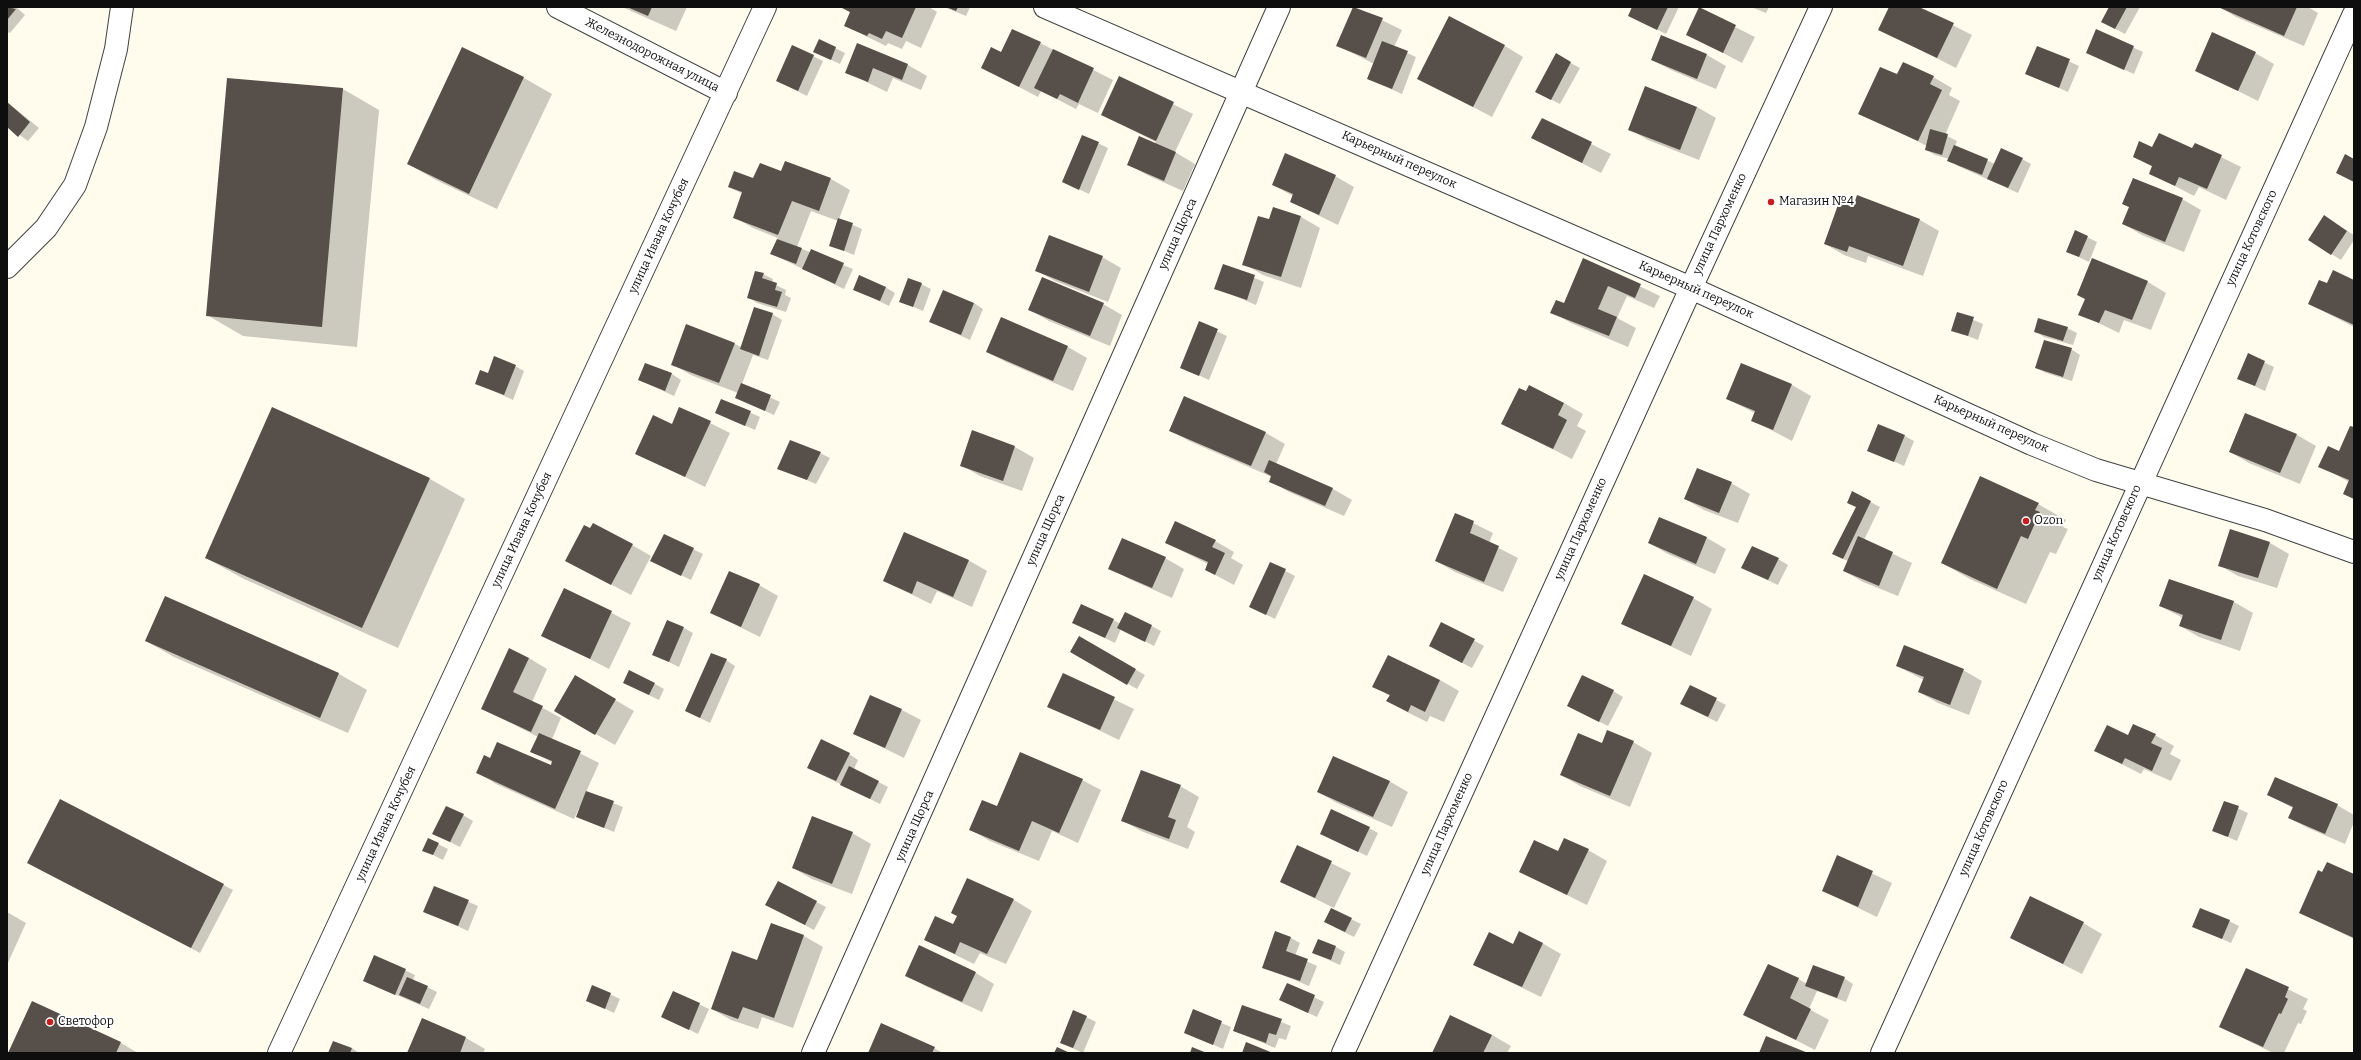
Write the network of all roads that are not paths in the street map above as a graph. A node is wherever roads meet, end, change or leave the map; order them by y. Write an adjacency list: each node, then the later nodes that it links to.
1 (122, 7): 10 (street)
2 (558, 7): 9 (street, Железнодорожная улица)
3 (765, 7): 9 (street, улица Ивана Кочубея)
4 (1045, 7): 8 (street, Карьерный переулок)
5 (1279, 7): 8 (street, улица Щорса)
6 (1821, 7): 11 (street, улица Пархоменко)
7 (2354, 14): 12 (street, улица Котовского)
8 (1241, 91): 11 (street, Карьерный переулок); 15 (street, улица Щорса)
9 (726, 93): 14 (street, улица Ивана Кочубея)
10 (7, 267)
11 (1691, 288): 12 (street, Карьерный переулок); 16 (street, улица Пархоменко)
12 (2140, 483): 13 (street, Карьерный переулок); 17 (street, улица Котовского)
13 (2354, 552)
14 (279, 1053)
15 (813, 1053)
16 (1342, 1053)
17 (1882, 1053)

